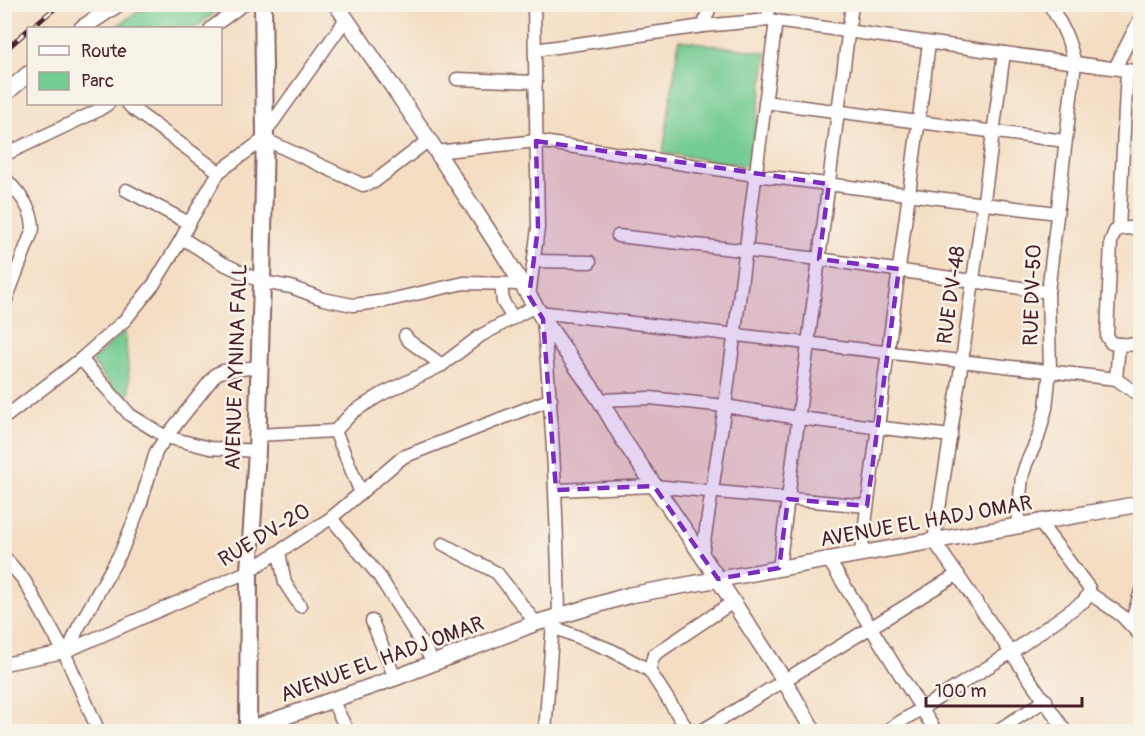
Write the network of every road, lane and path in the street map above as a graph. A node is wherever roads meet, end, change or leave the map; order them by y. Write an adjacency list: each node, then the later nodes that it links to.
1 (118, 4): 14 (street)
2 (244, 4): 15 (street)
3 (263, 4): 33 (main road, AVENUE AYNINA FALL)
4 (336, 4): 10 (street)
5 (534, 4): 18 (street)
6 (711, 4): 13 (street)
7 (769, 4): 12 (street)
8 (852, 4): 16 (street)
9 (1049, 4): 20 (street)
10 (346, 19): 33 (street); 36 (street)
11 (1140, 19): 21 (street)
12 (772, 21): 13 (street); 16 (street); 27 (street)
13 (703, 26): 18 (street)
14 (84, 27)
15 (212, 27)
16 (848, 31): 17 (street); 30 (street)
17 (929, 43): 19 (street); 31 (street)
18 (535, 50): 25 (street)
19 (1004, 53): 20 (street); 32 (street, RUE DV-48)
20 (1075, 63): 21 (street); 35 (street, RUE DV-50)
21 (1121, 69): 22 (street); 48 (street)
22 (1140, 72)
23 (27, 75): 26 (street)
24 (457, 79): 25 (street)
25 (536, 82): 34 (street)
26 (4, 95)
27 (765, 102): 30 (street); 39 (street)
28 (106, 105): 37 (street)
29 (129, 105): 38 (street)
30 (838, 111): 31 (street); 41 (street)
31 (919, 122): 32 (street); 43 (street)
32 (993, 132): 35 (street); 44 (street, RUE DV-48)
33 (264, 136): 36 (street); 38 (street); 56 (main road, AVENUE AYNINA FALL)
34 (536, 141): 36 (street); 39 (street); 53 (street)
35 (1065, 141): 45 (street, RUE DV-50)
36 (433, 146): 60 (street)
37 (4, 155)
38 (219, 172): 46 (street)
39 (755, 175): 41 (street); 51 (street)
40 (4, 177): 61 (street)
41 (829, 184): 43 (street); 52 (street)
42 (126, 190): 46 (street)
43 (909, 194): 44 (street); 55 (street)
44 (983, 204): 45 (street); 57 (street, RUE DV-48)
45 (1057, 213): 59 (street, RUE DV-50)
46 (189, 223): 50 (street)
47 (1140, 227): 48 (street)
48 (1119, 229): 66 (street)
49 (618, 237): 51 (street)
50 (182, 238): 56 (street); 69 (street)
51 (746, 249): 52 (street); 63 (street)
52 (819, 259): 55 (street); 65 (street)
53 (534, 261): 54 (street); 60 (street)
54 (590, 262)
55 (899, 269): 57 (street); 68 (street)
56 (262, 282): 58 (street); 72 (main road, AVENUE AYNINA FALL)
57 (973, 282): 59 (street); 70 (street, RUE DV-48)
58 (501, 284): 60 (street); 62 (street)
59 (1048, 292): 73 (street, RUE DV-50)
60 (534, 303): 62 (street); 63 (street); 76 (street); 77 (street)
61 (4, 305)
62 (513, 318): 71 (street)
63 (734, 335): 65 (street); 78 (street)
64 (405, 336): 71 (street)
65 (808, 343): 68 (street); 80 (street)
66 (1119, 344): 67 (street); 74 (street)
67 (1140, 345)
68 (888, 352): 70 (street); 81 (street)
69 (81, 359): 79 (street); 84 (street)
70 (962, 361): 73 (street); 83 (street, RUE DV-48)
71 (442, 365): 82 (street)
72 (259, 366): 84 (street); 85 (main road, AVENUE AYNINA FALL)
73 (1050, 370): 74 (street); 95 (street, RUE DV-50)
74 (1116, 379): 75 (street)
75 (1140, 396)
76 (551, 399): 87 (street); 89 (street, RUE DV-20)
77 (600, 400): 78 (street); 86 (street)
78 (725, 406): 80 (street); 88 (street)
79 (4, 418)
80 (798, 418): 81 (street); 90 (street)
81 (878, 428): 83 (street); 92 (street)
82 (335, 431): 85 (street); 89 (street)
83 (951, 436): 96 (street, RUE DV-48)
84 (166, 437): 85 (street); 117 (street)
85 (257, 443): 104 (main road, AVENUE AYNINA FALL)
86 (654, 486): 87 (street); 88 (street); 100 (street)
87 (556, 490): 111 (street)
88 (711, 490): 90 (street); 100 (street)
89 (361, 493): 93 (street, RUE DV-20)
90 (788, 499): 92 (street); 103 (street)
91 (1140, 504): 94 (street, AVENUE EL HADJ OMAR)
92 (867, 506): 99 (street)
93 (331, 518): 98 (street, RUE DV-20); 119 (street)
94 (1040, 523): 95 (street, AVENUE EL HADJ OMAR); 107 (street)
95 (1017, 526): 96 (street, AVENUE EL HADJ OMAR)
96 (934, 541): 99 (street, AVENUE EL HADJ OMAR); 105 (street)
97 (443, 544): 113 (street)
98 (279, 552): 104 (street, RUE DV-20); 110 (street)
99 (861, 554): 102 (street, AVENUE EL HADJ OMAR)
100 (702, 555): 106 (street)
101 (4, 558): 117 (street)
102 (828, 559): 103 (street, AVENUE EL HADJ OMAR); 115 (street)
103 (779, 568): 106 (street, AVENUE EL HADJ OMAR)
104 (249, 571): 117 (street, RUE DV-20); 127 (main road, AVENUE AYNINA FALL)
105 (958, 574): 115 (street); 118 (street)
106 (718, 579): 109 (street); 111 (street, AVENUE EL HADJ OMAR)
107 (1089, 593): 114 (street); 118 (street)
108 (1140, 594): 114 (street)
109 (733, 602): 121 (street); 123 (street)
110 (300, 606)
111 (555, 620): 113 (street, AVENUE EL HADJ OMAR); 121 (street); 130 (street)
112 (372, 621): 122 (street)
113 (536, 623): 119 (street, AVENUE EL HADJ OMAR)
114 (1131, 624): 116 (street)
115 (871, 627): 123 (street); 126 (street)
116 (1140, 635)
117 (67, 650): 120 (street, RUE DV-20); 128 (street)
118 (1012, 652): 125 (street); 126 (street)
119 (434, 663): 122 (street, AVENUE EL HADJ OMAR)
120 (4, 664)
121 (650, 670): 131 (street)
122 (395, 678): 124 (street, AVENUE EL HADJ OMAR)
123 (784, 681): 132 (street); 133 (street)
124 (332, 700): 127 (street, AVENUE EL HADJ OMAR); 129 (street)
125 (1046, 700): 136 (street); 137 (street)
126 (922, 707): 134 (street); 135 (street)
127 (246, 731)
128 (99, 732)
129 (348, 732)
130 (545, 732)
131 (689, 732)
132 (700, 732)
133 (814, 732)
134 (884, 732)
135 (936, 732)
136 (995, 732)
137 (1066, 732)

